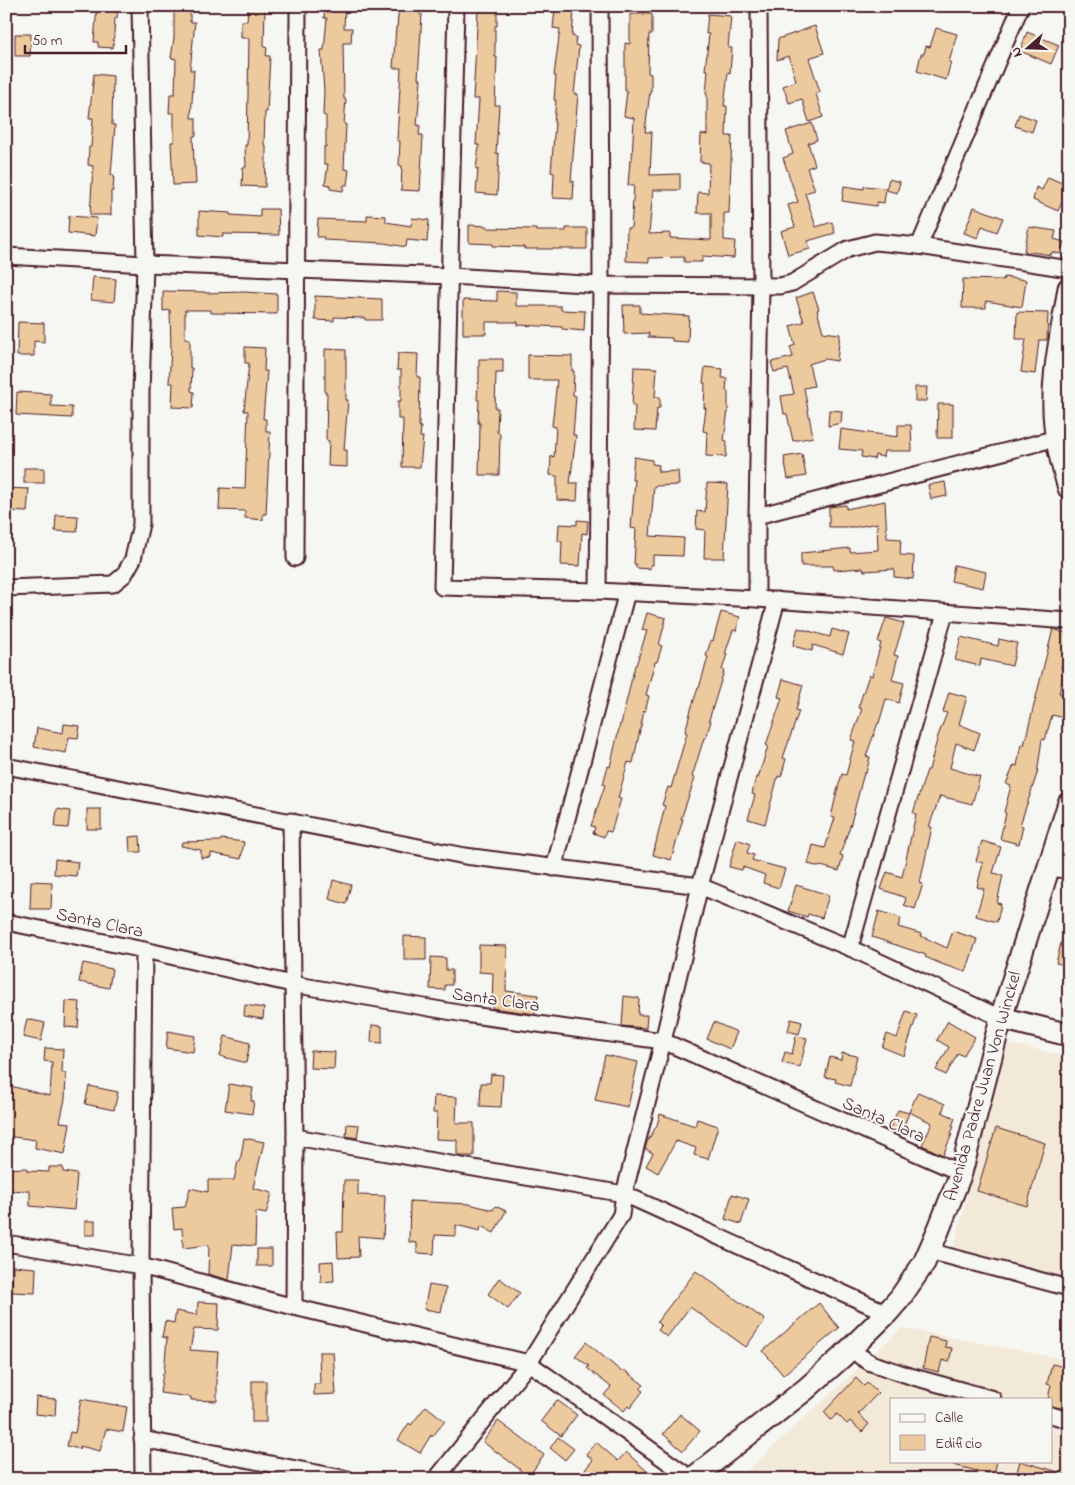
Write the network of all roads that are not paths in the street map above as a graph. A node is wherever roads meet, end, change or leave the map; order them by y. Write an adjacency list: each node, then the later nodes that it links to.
1 (140, 6): 9 (street)
2 (298, 6): 11 (street)
3 (456, 6): 12 (street)
4 (600, 6): 13 (street)
5 (759, 6): 14 (street)
6 (1021, 6): 7 (street)
7 (919, 246): 10 (street); 14 (street)
8 (6, 256): 9 (street)
9 (145, 264): 11 (street); 20 (street)
10 (1069, 269)
11 (296, 271): 12 (street); 19 (street)
12 (450, 276): 13 (street); 21 (street)
13 (601, 285): 14 (street); 21 (street)
14 (761, 286): 18 (street)
15 (1069, 288): 16 (main road)
16 (1057, 438): 17 (main road); 18 (street)
17 (1069, 488)
18 (757, 516): 23 (street)
19 (295, 558)
20 (6, 588)
21 (598, 591): 22 (street)
22 (628, 592): 23 (street); 31 (street)
23 (757, 599): 24 (street)
24 (777, 600): 25 (street); 33 (street)
25 (945, 613): 26 (street); 35 (street)
26 (1069, 621)
27 (6, 766): 29 (street)
28 (1069, 803): 30 (main road, Avenida Padre Juan Von Winckel)
29 (291, 821): 31 (street); 37 (street)
30 (1048, 867): 32 (street); 38 (main road, Avenida Padre Juan Von Winckel)
31 (554, 868): 33 (street)
32 (1069, 871)
33 (700, 886): 35 (street); 40 (street)
34 (6, 922): 36 (street, Santa Clara)
35 (850, 948): 38 (street)
36 (144, 950): 37 (street, Santa Clara); 46 (street)
37 (292, 984): 40 (street, Santa Clara); 41 (street)
38 (1001, 1018): 39 (main road); 42 (main road, Avenida Padre Juan Von Winckel)
39 (1069, 1035)
40 (663, 1041): 42 (street, Santa Clara); 43 (street)
41 (295, 1138): 43 (street); 48 (street)
42 (961, 1173): 45 (main road, Avenida Padre Juan Von Winckel)
43 (624, 1194): 49 (street); 51 (street)
44 (6, 1243): 46 (street)
45 (929, 1251): 47 (street); 49 (main road, Avenida Padre Juan Von Winckel)
46 (141, 1266): 48 (street); 55 (street)
47 (1069, 1288)
48 (294, 1307): 51 (street)
49 (887, 1313): 50 (main road, Avenida Padre Juan Von Winckel)
50 (851, 1348): 52 (street); 59 (main road, Avenida Padre Juan Von Winckel)
51 (529, 1363): 58 (street); 59 (street)
52 (990, 1398)
53 (1052, 1415): 54 (street)
54 (1069, 1420)
55 (142, 1439): 56 (street); 57 (street)
56 (142, 1479)
57 (348, 1479)
58 (436, 1479)
59 (692, 1479)

